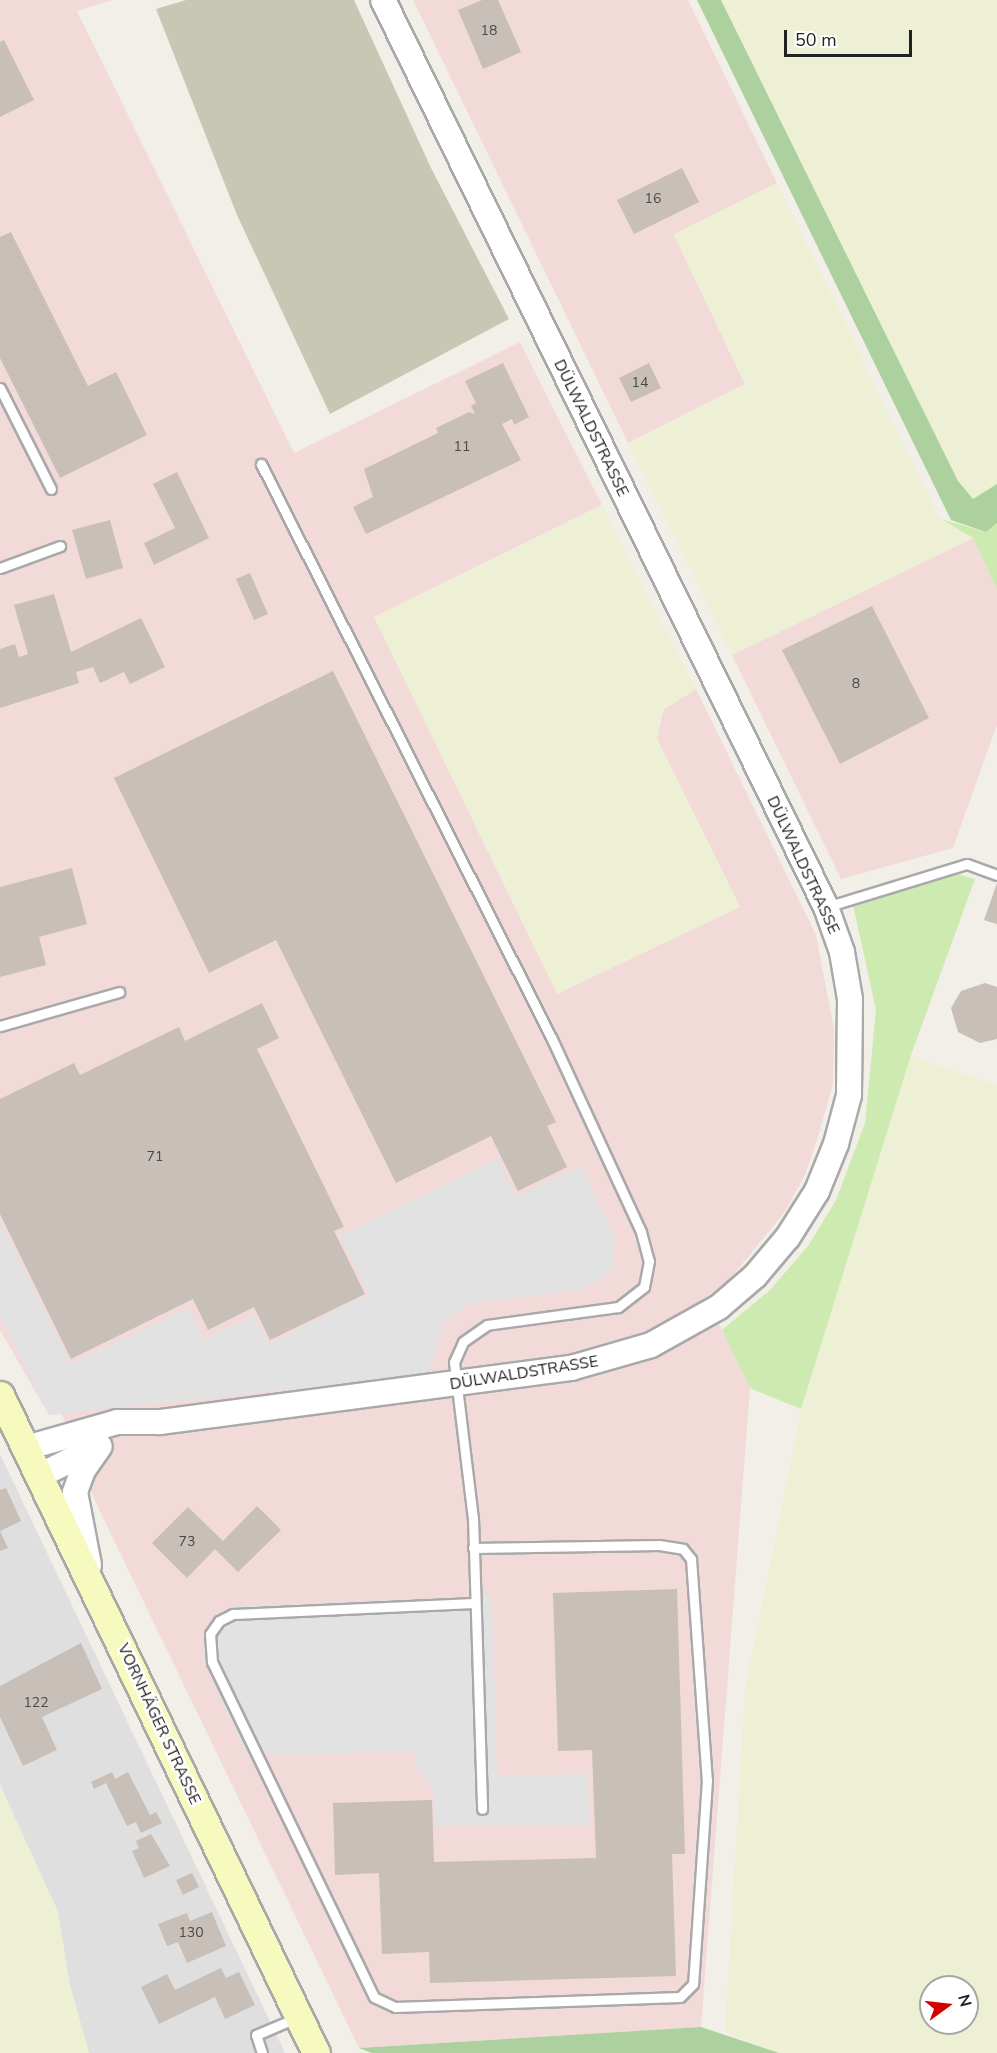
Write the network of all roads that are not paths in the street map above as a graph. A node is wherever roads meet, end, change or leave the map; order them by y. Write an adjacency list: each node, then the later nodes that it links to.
1 (383, 0): 8 (street, DÜLWALDSTRASSE)
2 (0, 388): 4 (lane)
3 (261, 464): 11 (lane)
4 (51, 489)
5 (60, 546): 6 (lane)
6 (0, 568)
7 (997, 875): 8 (lane)
8 (826, 907): 11 (street, DÜLWALDSTRASSE)
9 (119, 992): 10 (lane)
10 (0, 1026)
11 (455, 1384): 13 (street, DÜLWALDSTRASSE); 17 (lane)
12 (0, 1395): 15 (main road, VORNHÄGER STRASSE)
13 (160, 1422): 14 (street, DÜLWALDSTRASSE); 15 (street, DÜLWALDSTRASSE)
14 (100, 1446): 16 (street, DÜLWALDSTRASSE); 18 (street)
15 (26, 1448): 16 (main road, VORNHÄGER STRASSE)
16 (39, 1476): 18 (main road, VORNHÄGER STRASSE)
17 (473, 1548): 19 (lane); 19 (lane)
18 (94, 1585): 21 (main road, VORNHÄGER STRASSE)
19 (475, 1603): 20 (lane)
20 (482, 1809)
21 (298, 2017): 22 (lane); 23 (main road, VORNHÄGER STRASSE)
22 (262, 2053)
23 (316, 2053)

